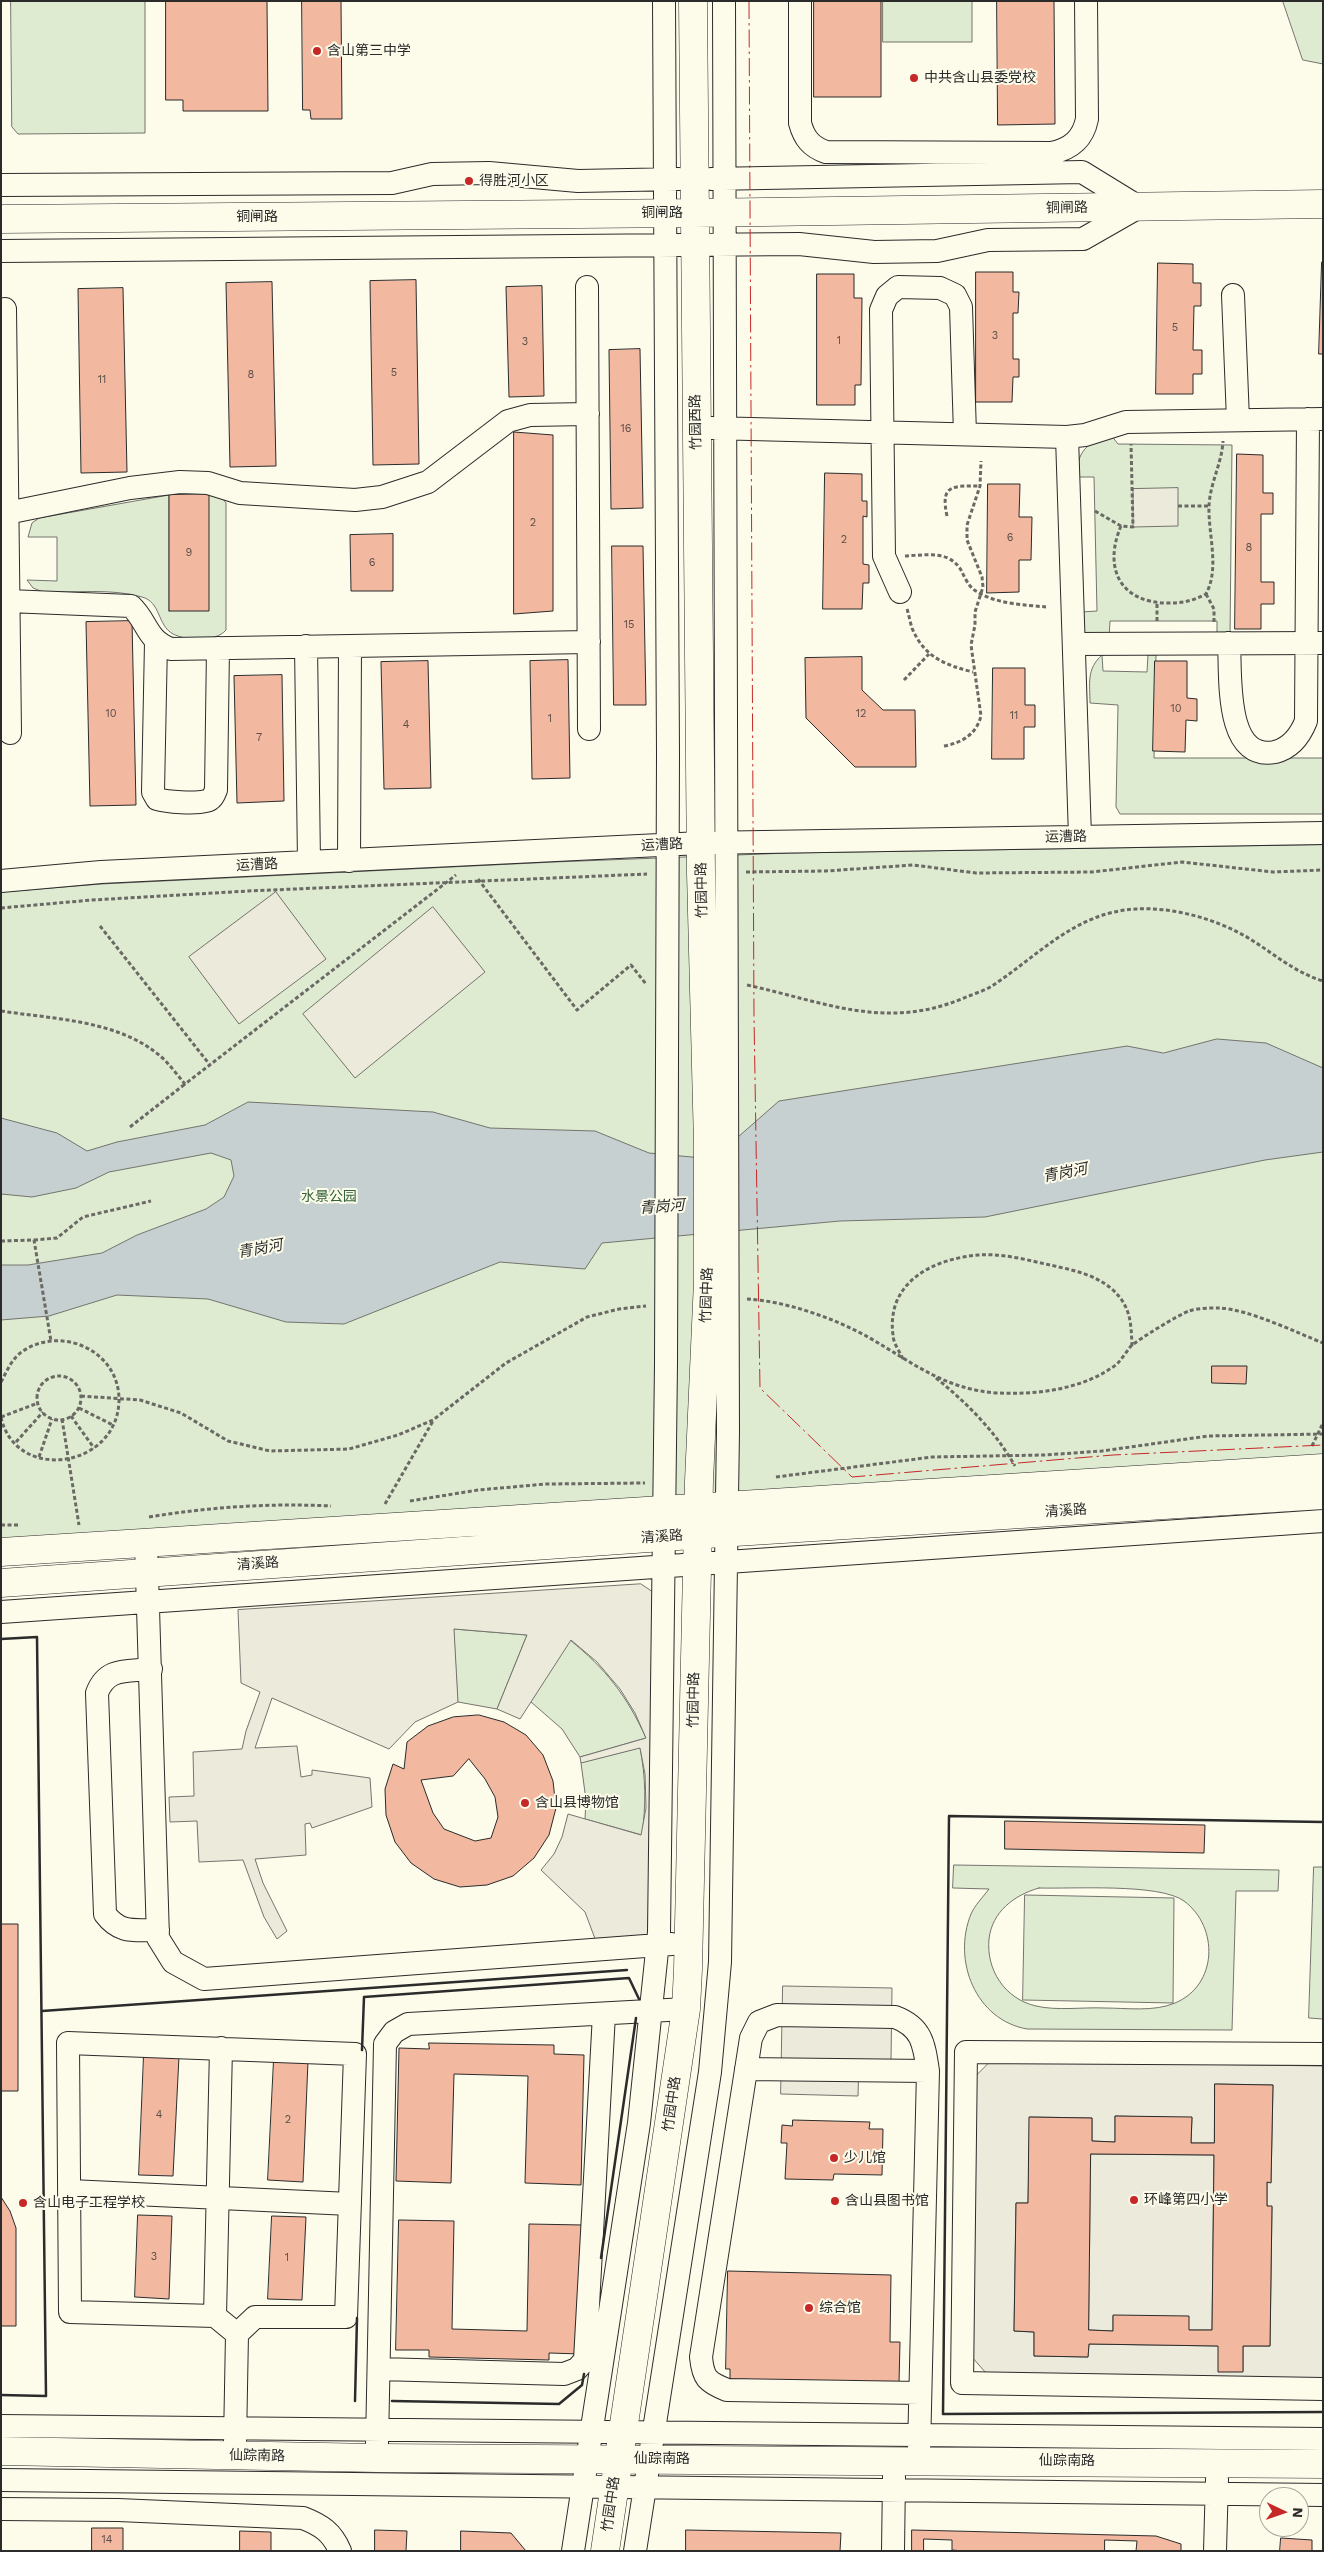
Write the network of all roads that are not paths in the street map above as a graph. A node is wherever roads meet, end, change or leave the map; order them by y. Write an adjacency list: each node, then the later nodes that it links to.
1 (664, 1): 8 (street)
2 (694, 1): 7 (main road, 竹园西路)
3 (724, 1): 6 (street)
4 (800, 1): 5 (street)
5 (1086, 1)
6 (725, 178): 7 (street); 11 (street); 14 (street)
7 (694, 179): 8 (street); 13 (main road, 竹园西路)
8 (665, 180): 9 (street); 12 (street)
9 (1, 185)
10 (1323, 204): 11 (main road, 铜闸路)
11 (1139, 207): 14 (main road, 铜闸路); 18 (street)
12 (665, 213): 13 (main road, 铜闸路); 15 (main road, 铜闸路); 16 (street)
13 (694, 213): 14 (main road, 铜闸路); 17 (main road, 竹园西路)
14 (725, 213): 18 (street)
15 (1, 219)
16 (665, 245): 17 (street); 19 (street); 49 (street)
17 (694, 245): 18 (street); 26 (main road, 竹园西路)
18 (725, 245): 27 (street)
19 (1, 251)
20 (587, 287): 23 (street)
21 (1233, 294): 25 (street)
22 (5, 310): 29 (street)
23 (588, 414): 32 (street); 36 (street)
24 (1315, 419): 25 (street); 38 (street)
25 (1229, 420): 31 (street)
26 (696, 428): 27 (street); 48 (main road, 竹园西路)
27 (725, 429): 28 (street); 48 (street)
28 (883, 432): 30 (street); 30 (street); 33 (street)
29 (4, 434): 32 (street)
30 (965, 434): 31 (street)
31 (1067, 437): 39 (street)
32 (7, 513): 34 (street)
33 (900, 592)
34 (8, 601): 35 (street); 43 (street)
35 (156, 642): 42 (street); 42 (street)
36 (589, 642): 41 (street); 44 (street)
37 (1222, 643): 38 (street); 38 (street); 39 (street)
38 (1314, 643)
39 (1074, 644): 47 (street)
40 (306, 646): 41 (street); 42 (street); 51 (street)
41 (350, 646): 50 (street)
42 (218, 648)
43 (5, 667): 45 (street)
44 (589, 729)
45 (10, 733)
46 (1323, 833): 47 (street, 运漕路)
47 (1080, 837): 48 (street, 运漕路)
48 (714, 843): 49 (street, 运漕路); 53 (main road, 竹园中路); 53 (street)
49 (668, 844): 50 (street, 运漕路); 61 (street)
50 (349, 861): 51 (street, 运漕路)
51 (308, 862): 52 (street, 运漕路)
52 (1, 881)
53 (718, 1289): 58 (street); 60 (main road, 竹园中路)
54 (1323, 1468): 55 (main road, 清溪路)
55 (1190, 1476): 57 (main road); 58 (main road, 清溪路)
56 (1323, 1495): 57 (main road, 清溪路)
57 (1191, 1503): 58 (main road, 清溪路)
58 (726, 1520): 60 (main road, 清溪路); 64 (street)
59 (1323, 1521): 64 (street)
60 (698, 1522): 61 (main road, 清溪路); 65 (main road, 竹园中路)
61 (664, 1524): 62 (main road, 清溪路); 66 (street); 67 (main road, 清溪路)
62 (146, 1542): 63 (main road, 清溪路); 67 (street)
63 (1, 1552)
64 (726, 1562): 65 (street); 95 (street)
65 (697, 1564): 66 (street); 73 (main road, 竹园中路)
66 (663, 1566): 69 (street); 74 (street)
67 (148, 1571): 68 (main road, 清溪路); 69 (street)
68 (1, 1583)
69 (148, 1602): 70 (street); 71 (street)
70 (1, 1612)
71 (150, 1669): 72 (street); 72 (street)
72 (158, 1930): 74 (street)
73 (688, 1943): 74 (street); 75 (main road, 竹园中路)
74 (658, 1945): 76 (street)
75 (686, 2009): 76 (street); 94 (main road, 竹园中路)
76 (652, 2011): 77 (street); 93 (street)
77 (604, 2014): 87 (street); 87 (street)
78 (221, 2048): 82 (street); 83 (street); 84 (street)
79 (1323, 2054): 88 (street)
80 (746, 2068): 81 (street); 81 (street); 89 (street)
81 (928, 2071): 89 (street)
82 (70, 2191): 83 (street); 85 (street)
83 (218, 2198): 84 (street); 85 (street)
84 (350, 2204): 86 (street)
85 (215, 2316): 86 (street)
86 (237, 2334): 91 (street)
87 (379, 2369): 92 (street)
88 (1323, 2389)
89 (920, 2393): 98 (street)
90 (1, 2426): 91 (street)
91 (235, 2428): 92 (street); 99 (street)
92 (378, 2430): 93 (street); 100 (street)
93 (591, 2432): 94 (street); 101 (street)
94 (622, 2432): 95 (street); 102 (main road, 竹园中路)
95 (654, 2432): 98 (street); 103 (street)
96 (1323, 2439): 98 (street)
97 (1, 2451): 99 (main road, 仙踪南路)
98 (910, 2452): 103 (main road, 仙踪南路); 104 (main road, 仙踪南路); 110 (street)
99 (235, 2455): 100 (main road, 仙踪南路)
100 (377, 2458): 101 (main road, 仙踪南路)
101 (587, 2459): 102 (main road, 仙踪南路); 107 (street)
102 (618, 2459): 103 (main road, 仙踪南路); 108 (main road, 竹园中路)
103 (649, 2459): 109 (street)
104 (1217, 2462): 105 (main road, 仙踪南路); 111 (street)
105 (1323, 2464)
106 (1, 2480): 107 (street)
107 (583, 2487): 108 (street); 115 (street)
108 (614, 2487): 109 (street); 116 (main road, 竹园中路)
109 (645, 2488): 110 (street); 117 (street)
110 (893, 2491): 111 (street); 118 (street)
111 (1216, 2494): 112 (street); 119 (street)
112 (1323, 2495)
113 (1, 2509): 114 (street)
114 (340, 2551)
115 (573, 2551)
116 (605, 2551)
117 (635, 2551)
118 (893, 2551)
119 (1216, 2551)

